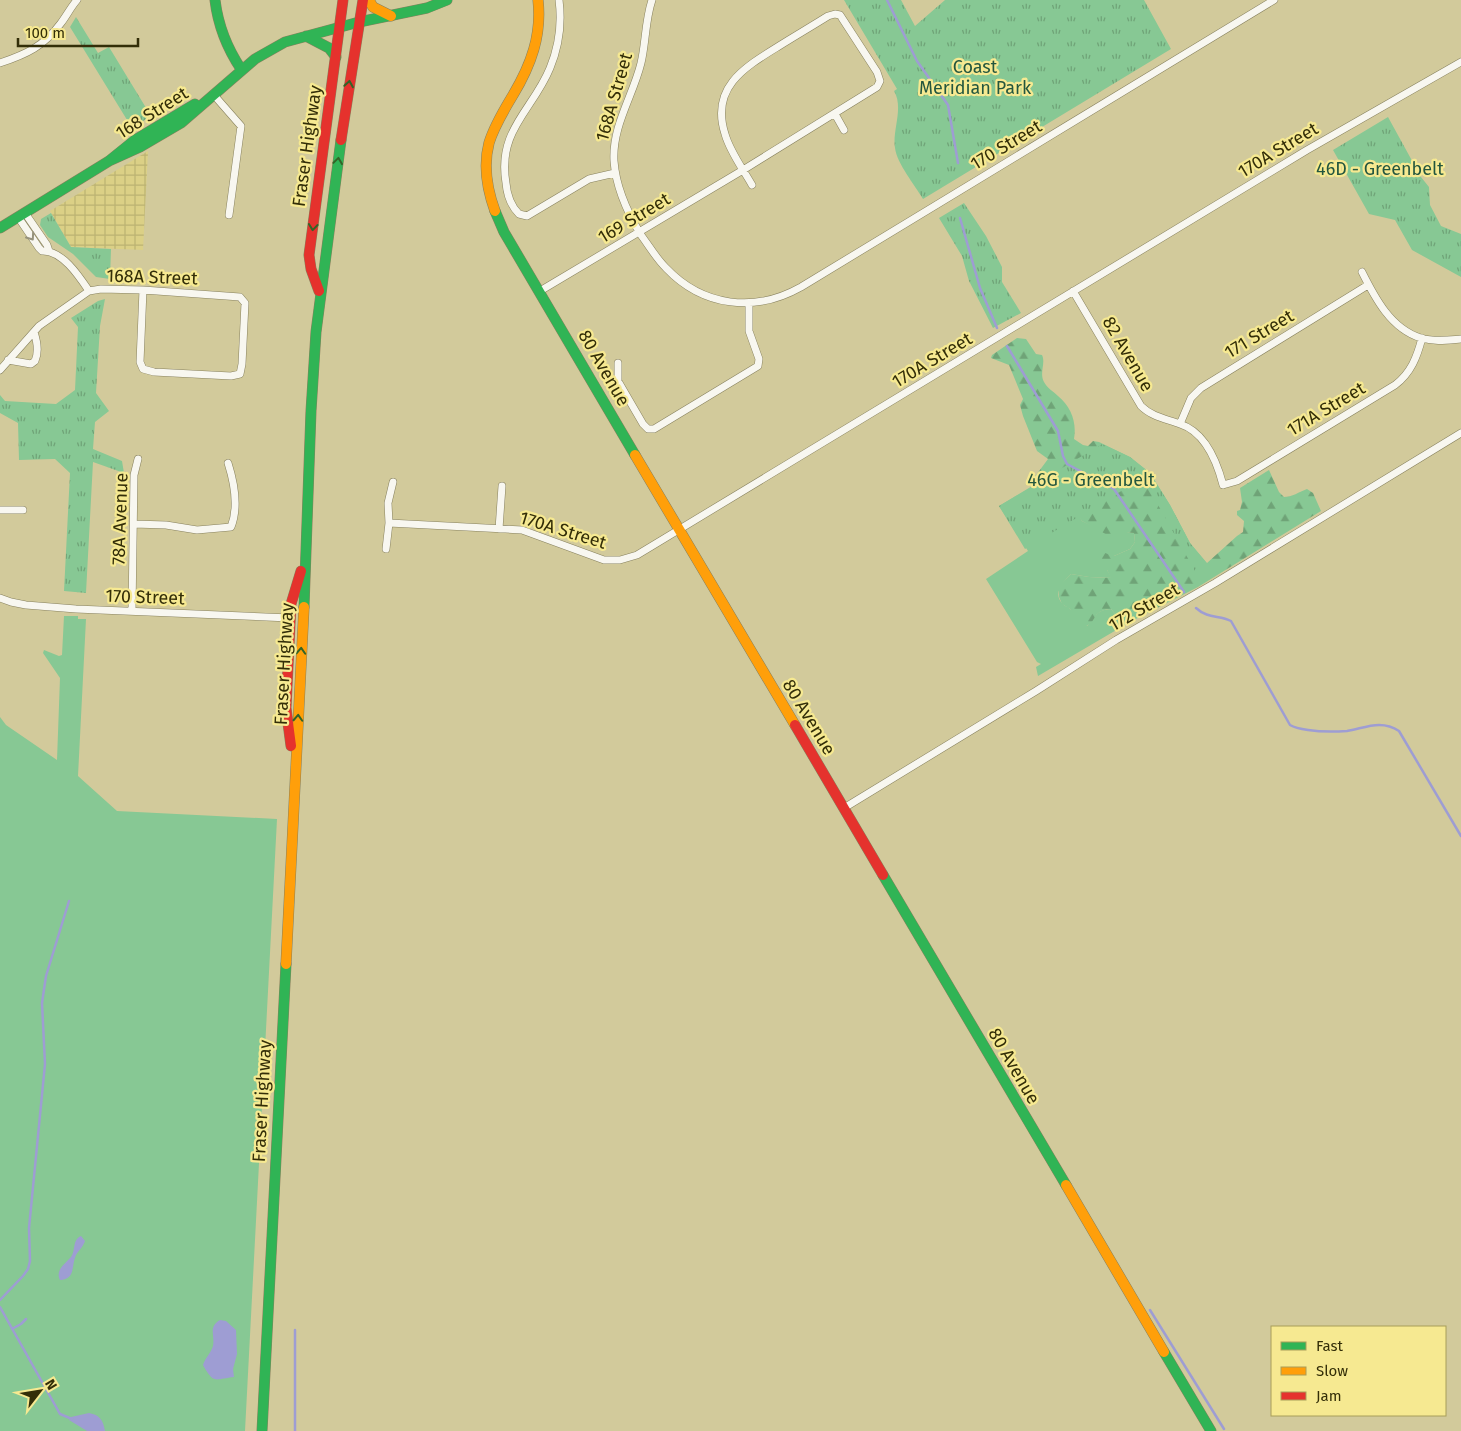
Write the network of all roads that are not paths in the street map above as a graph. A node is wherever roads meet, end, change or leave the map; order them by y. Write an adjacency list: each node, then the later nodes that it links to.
1 (77, 0): 17 (street)
2 (215, 0): 18 (main road)
3 (343, 0): 13 (main road, Fraser Highway)
4 (363, 0): 12 (main road, Fraser Highway)
5 (369, 0): 11 (main road)
6 (447, 0): 11 (main road, 168 Street)
7 (538, 0): 34 (main road, 80 Avenue)
8 (558, 0): 23 (street)
9 (652, 0): 23 (street, 168A Street)
10 (1274, 0): 36 (street, 170 Street)
11 (391, 16): 12 (main road, 168 Street)
12 (359, 22): 13 (main road, 168 Street); 35 (main road, Fraser Highway, one-way to 12)
13 (340, 27): 14 (main road, 168 Street); 15 (main road, Fraser Highway)
14 (306, 36): 15 (main road); 18 (main road, 168 Street)
15 (336, 57): 35 (main road, Fraser Highway, one-way to 35)
16 (1461, 62): 32 (street, 170A Street)
17 (0, 63)
18 (242, 69): 19 (main road, 168 Street)
19 (213, 94): 25 (main road, 168 Street); 26 (street)
20 (835, 114): 21 (street); 22 (street, 169 Street); 22 (street, 169 Street)
21 (844, 130)
22 (744, 170): 24 (street); 28 (street, 169 Street)
23 (615, 173): 28 (street, 168A Street)
24 (752, 185)
25 (21, 215): 27 (main road, 168 Street); 33 (street)
26 (229, 215)
27 (0, 228)
28 (640, 232): 34 (street, 169 Street); 36 (street, 170 Street)
29 (1362, 272): 30 (street)
30 (1368, 285): 38 (street); 43 (street, 171 Street)
31 (143, 290): 31 (street, 168A Street); 33 (street, 168A Street)
32 (1073, 290): 43 (street, 82 Avenue); 55 (street, 170A Street)
33 (89, 291): 37 (street, 168A Street)
34 (540, 291): 55 (main road, 80 Avenue)
35 (320, 296): 57 (main road, Fraser Highway)
36 (749, 303): 41 (street)
37 (34, 332): 40 (street, 168A Street); 40 (street)
38 (1422, 338): 39 (street); 48 (street, 171A Street)
39 (1461, 338)
40 (8, 360): 42 (street, 168A Street)
41 (618, 363)
42 (0, 370)
43 (1180, 424): 48 (street, 82 Avenue)
44 (1461, 432): 64 (street, 172 Street)
45 (138, 459): 53 (street, 78A Avenue)
46 (228, 463): 53 (street)
47 (393, 482): 52 (street)
48 (1223, 485)
49 (502, 486): 54 (street)
50 (0, 510): 51 (street)
51 (23, 510)
52 (390, 523): 54 (street, 170A Street); 56 (street)
53 (134, 524): 59 (street, 78A Avenue)
54 (499, 529): 55 (street, 170A Street)
55 (680, 530): 64 (main road, 80 Avenue)
56 (386, 549)
57 (306, 558): 60 (main road, Fraser Highway); 62 (main road, Fraser Highway, one-way to 57)
58 (0, 598): 59 (street, 170 Street)
59 (132, 611): 60 (street, 170 Street)
60 (290, 618): 61 (main road, Fraser Highway)
61 (288, 659): 62 (main road); 63 (main road, Fraser Highway)
62 (299, 699): 63 (main road, Fraser Highway, one-way to 62)
63 (294, 772): 65 (main road, Fraser Highway)
64 (844, 808): 66 (main road, 80 Avenue)
65 (262, 1431)
66 (1211, 1431)

